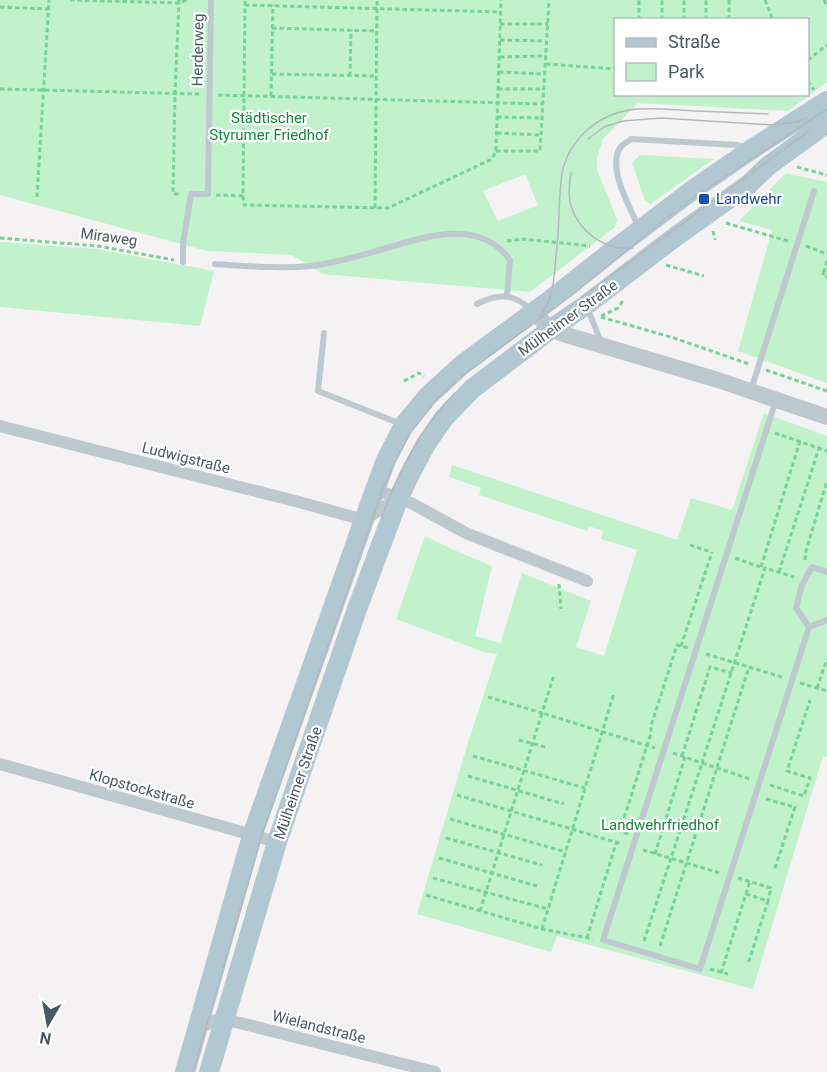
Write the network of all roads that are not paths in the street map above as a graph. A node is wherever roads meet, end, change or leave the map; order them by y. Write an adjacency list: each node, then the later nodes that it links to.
1 (211, 0): 7 (lane, Herderweg)
2 (827, 101): 4 (main road)
3 (827, 123): 4 (main road)
4 (761, 158): 6 (main road, Mülheimer Straße); 6 (lane); 11 (main road, Mülheimer Straße)
5 (814, 192): 16 (lane)
6 (640, 230): 12 (main road, Mülheimer Straße)
7 (183, 262)
8 (215, 264): 9 (lane)
9 (507, 296): 10 (lane); 12 (lane)
10 (477, 304)
11 (593, 311): 13 (main road, Mülheimer Straße); 15 (lane)
12 (533, 312): 13 (street); 19 (main road, Mülheimer Straße)
13 (551, 329): 15 (street); 22 (main road, Mülheimer Straße)
14 (324, 333): 19 (lane)
15 (602, 345): 16 (street)
16 (751, 391): 17 (street)
17 (776, 399): 18 (street); 27 (lane)
18 (827, 417)
19 (404, 425): 21 (main road, Mülheimer Straße)
20 (0, 426): 23 (street, Ludwigstraße)
21 (375, 489): 22 (street); 23 (main road, Mülheimer Straße)
22 (399, 498): 23 (street); 25 (street); 30 (main road, Mülheimer Straße)
23 (364, 520): 29 (main road, Mülheimer Straße)
24 (827, 572): 27 (lane)
25 (587, 581)
26 (827, 620): 27 (lane)
27 (809, 627)
28 (0, 764): 29 (street, Klopstockstraße)
29 (252, 836): 30 (street, Klopstockstraße); 32 (main road, Mülheimer Straße)
30 (277, 842): 31 (main road, Mülheimer Straße)
31 (224, 1020): 32 (street); 34 (main road, Mülheimer Straße); 35 (street, Wielandstraße)
32 (197, 1029): 33 (main road, Mülheimer Straße)
33 (185, 1072)
34 (209, 1072)
35 (435, 1072)

